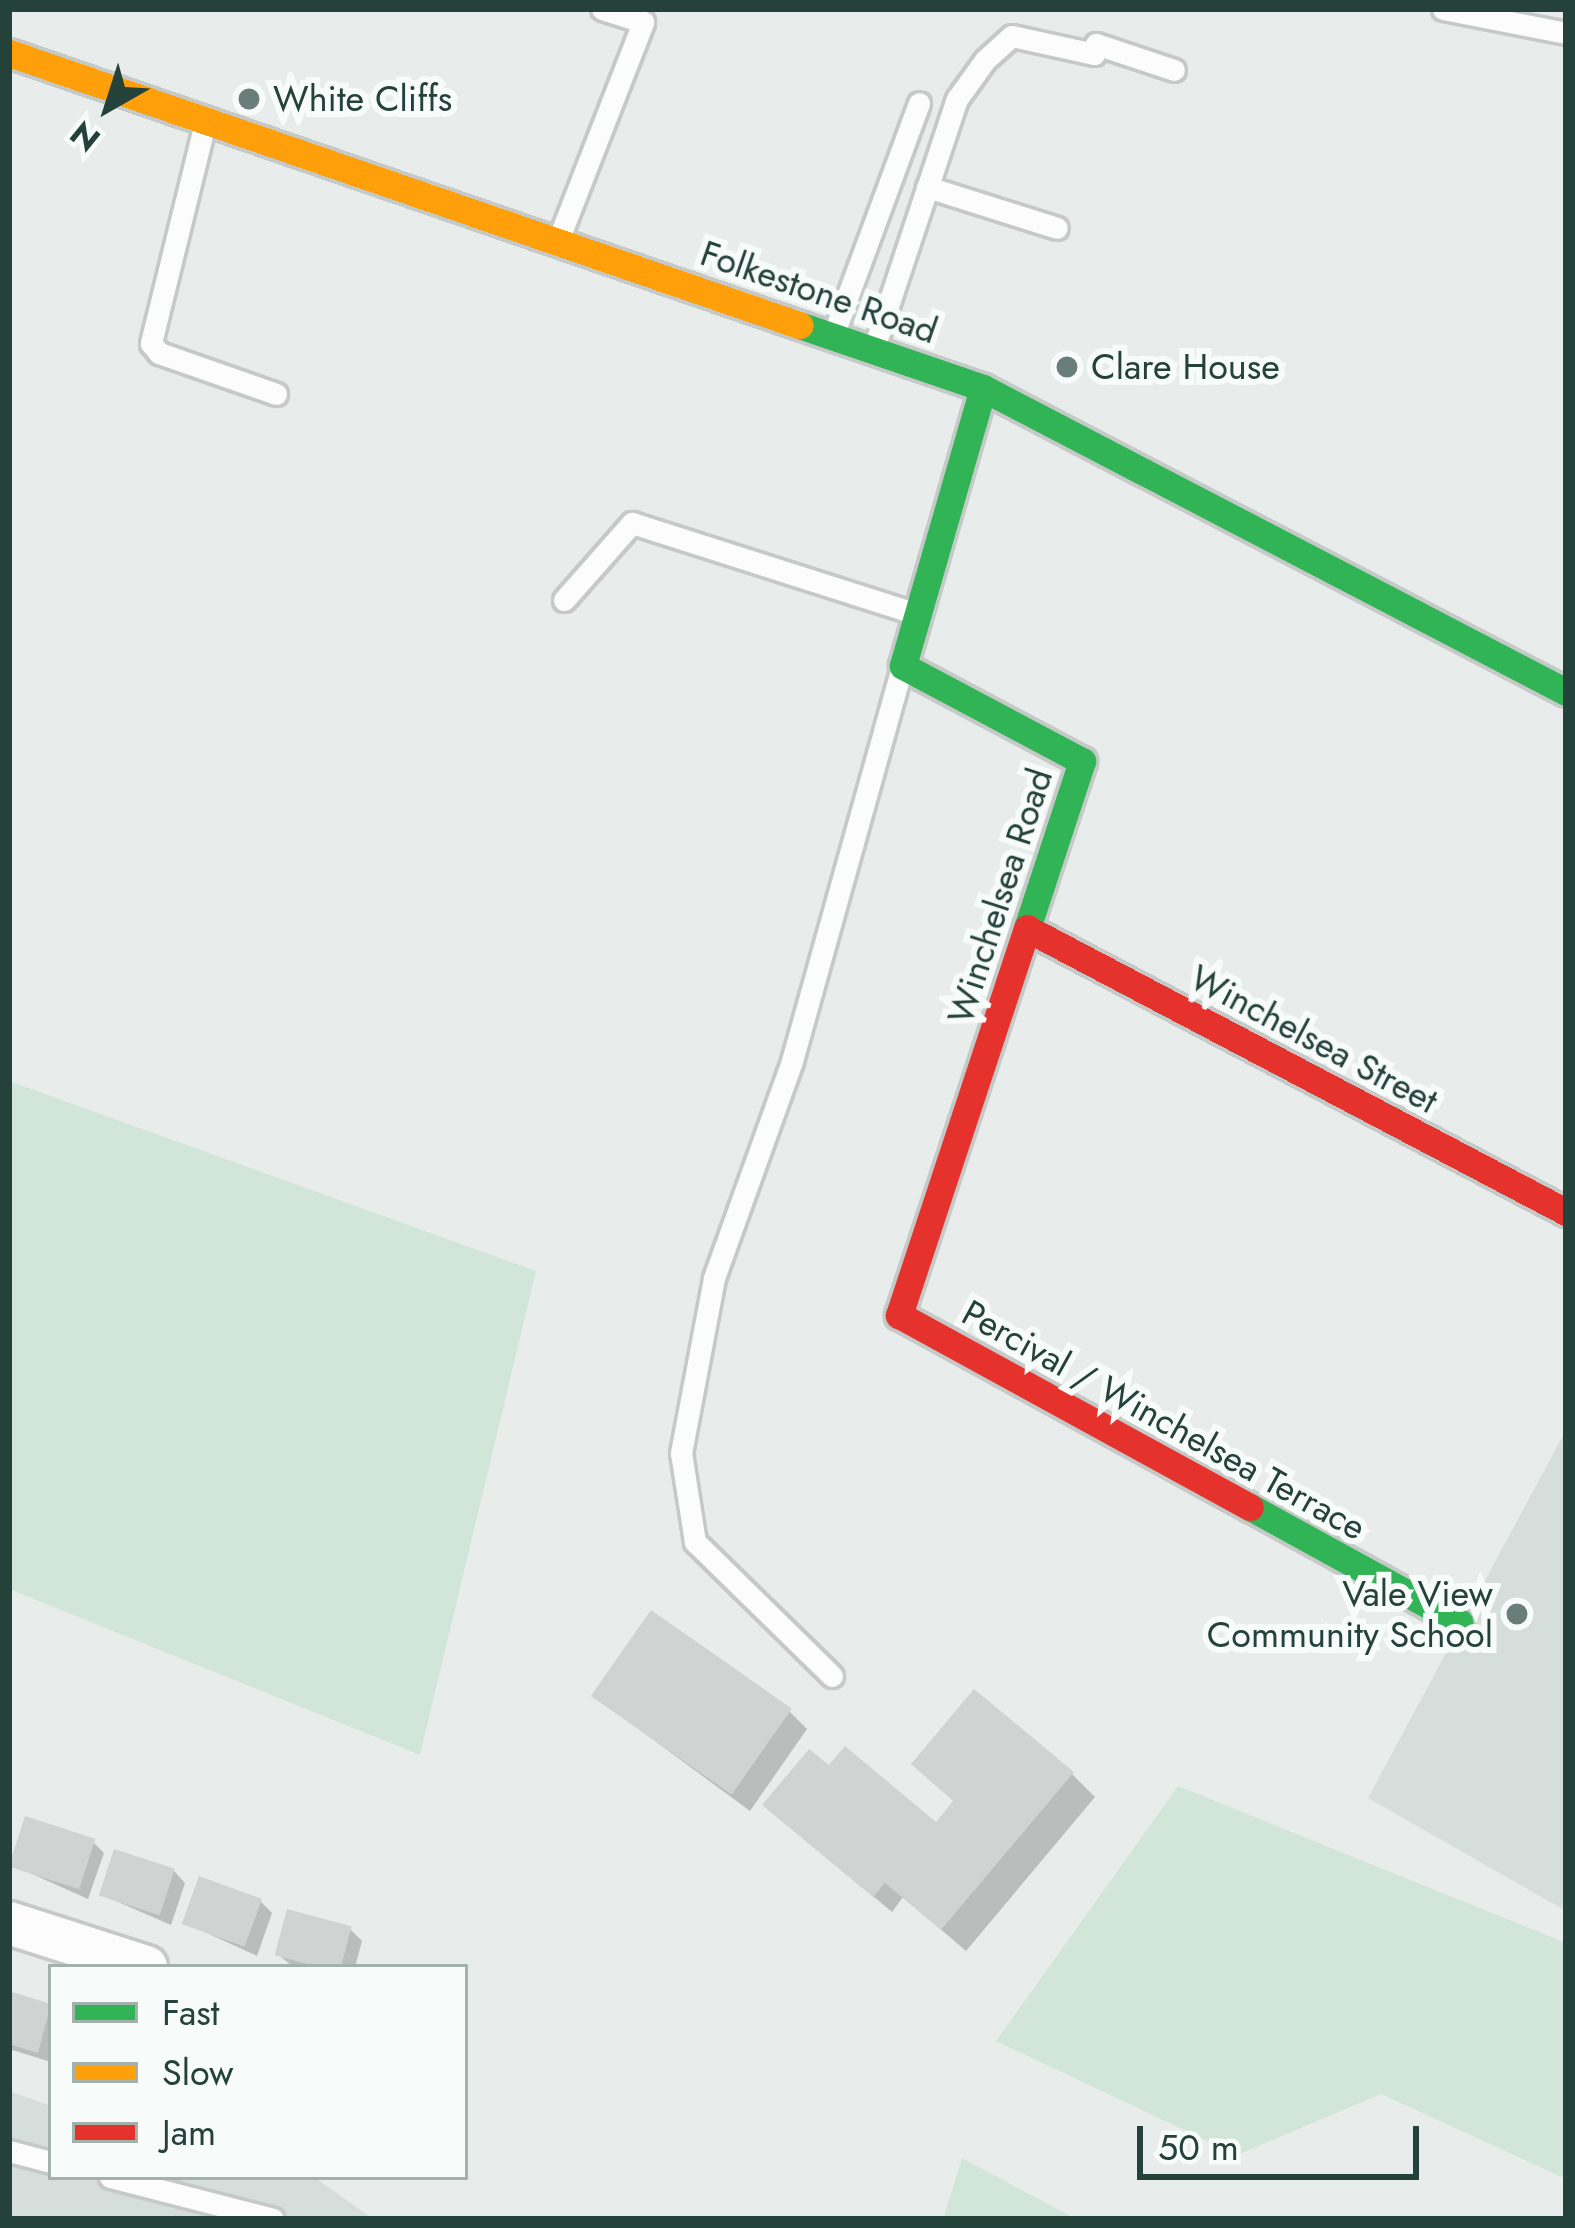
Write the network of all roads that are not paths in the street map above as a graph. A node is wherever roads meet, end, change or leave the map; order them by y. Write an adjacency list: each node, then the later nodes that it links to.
1 (602, 9): 10 (lane)
2 (1443, 9): 3 (lane)
3 (1566, 33)
4 (9, 52): 7 (street, Folkestone Road)
5 (1174, 70): 8 (lane)
6 (920, 103): 11 (lane)
7 (206, 119): 10 (street, Folkestone Road); 14 (lane)
8 (927, 188): 9 (lane); 12 (lane)
9 (1057, 228)
10 (559, 239): 11 (street, Folkestone Road)
11 (834, 334): 12 (street, Folkestone Road)
12 (873, 349): 13 (street, Folkestone Road)
13 (983, 388): 16 (street); 18 (street, Folkestone Road)
14 (277, 394)
15 (564, 599): 16 (lane)
16 (920, 615): 17 (street)
17 (902, 666): 19 (street, Winchelsea Road); 23 (lane)
18 (1566, 692)
19 (1028, 929): 20 (street, Winchelsea Street); 21 (street, Winchelsea Road)
20 (1566, 1212)
21 (899, 1315): 22 (street, Percival / Winchelsea Terrace)
22 (1459, 1622)
23 (832, 1676)
24 (9, 1924): 25 (street)
25 (136, 1964)
26 (9, 2151): 27 (lane)
27 (48, 2161)
28 (122, 2180): 29 (lane)
29 (273, 2219)

